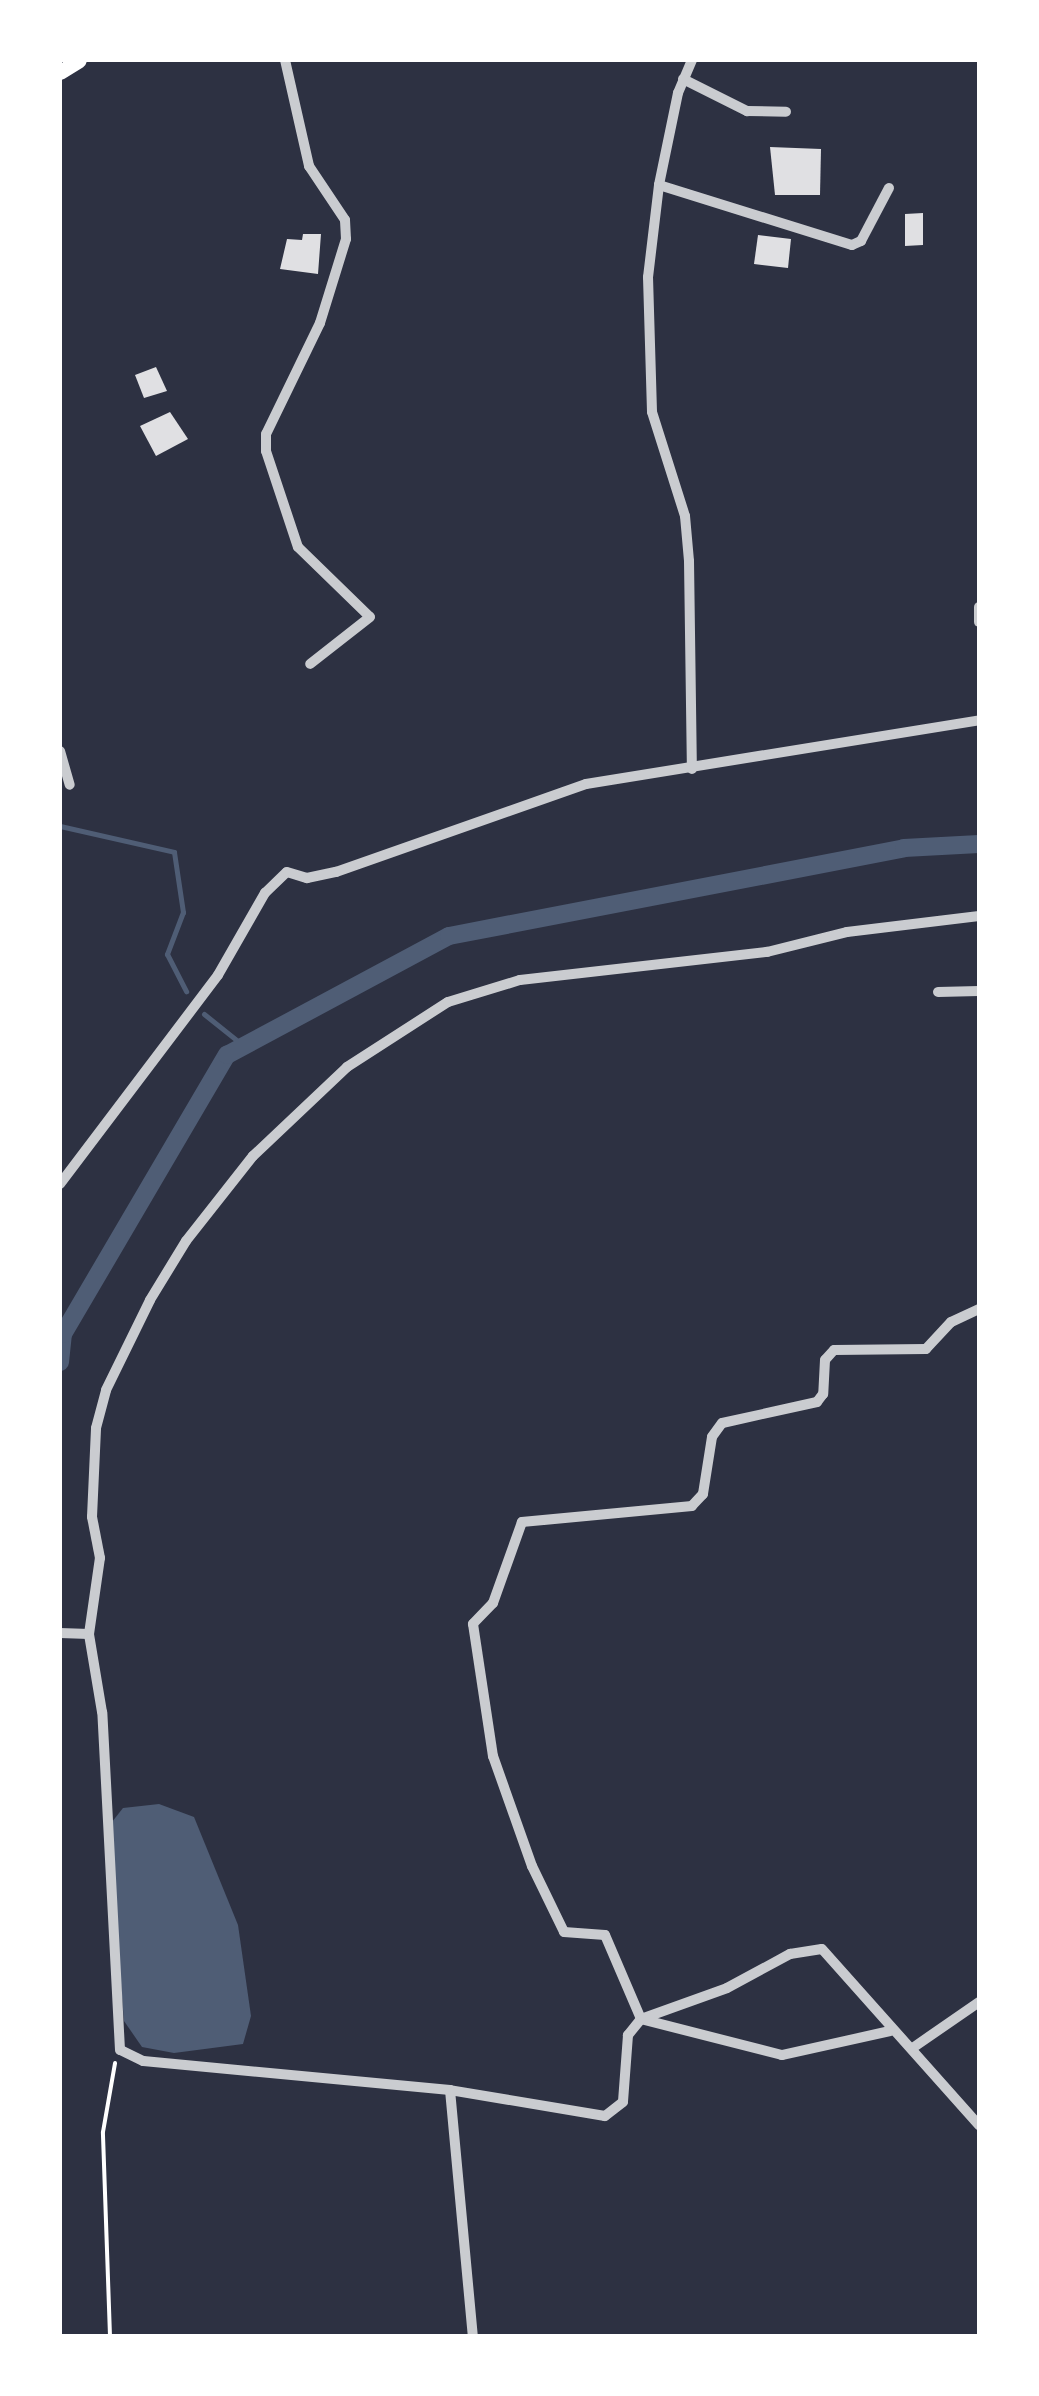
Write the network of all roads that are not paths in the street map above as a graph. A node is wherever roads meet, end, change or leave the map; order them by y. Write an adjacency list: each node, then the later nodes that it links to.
1 (80, 60): 4 (main road)
2 (285, 60): 11 (street)
3 (692, 60): 5 (street)
4 (60, 72)
5 (684, 80): 6 (street); 7 (street)
6 (786, 112)
7 (659, 186): 8 (street); 14 (street)
8 (889, 188)
9 (979, 607): 10 (street)
10 (979, 622)
11 (310, 664)
12 (979, 720): 14 (street)
13 (60, 750): 15 (street)
14 (692, 769): 19 (street)
15 (70, 785)
16 (979, 916): 22 (street)
17 (938, 992): 18 (street)
18 (979, 992)
19 (60, 1184)
20 (979, 1309): 24 (street)
21 (60, 1633): 22 (street)
22 (89, 1634): 27 (street)
23 (979, 2002): 26 (street)
24 (641, 2019): 25 (street); 25 (street); 27 (street)
25 (890, 2031): 26 (street)
26 (914, 2047): 28 (street)
27 (450, 2090): 29 (street)
28 (979, 2125)
29 (473, 2336)

